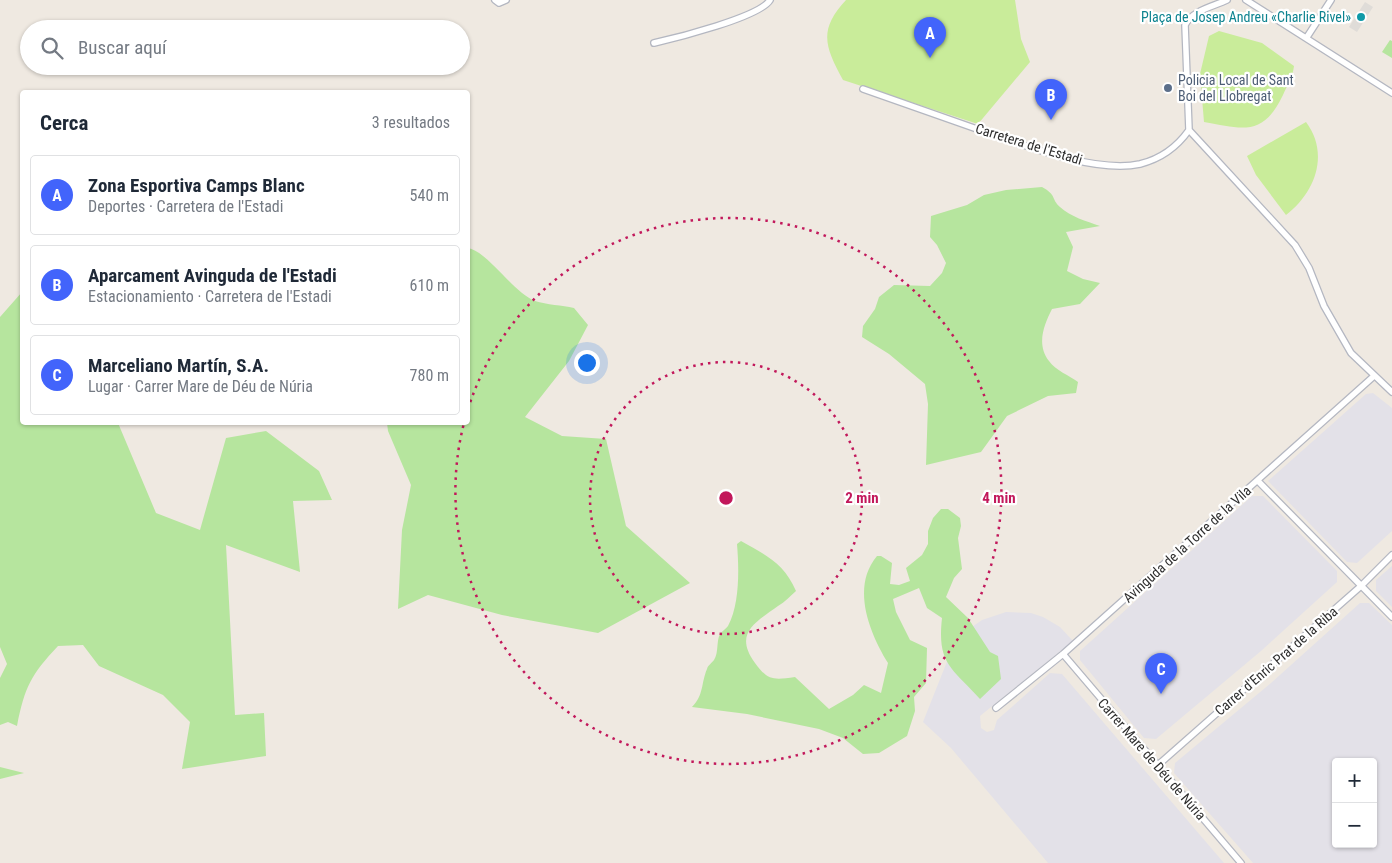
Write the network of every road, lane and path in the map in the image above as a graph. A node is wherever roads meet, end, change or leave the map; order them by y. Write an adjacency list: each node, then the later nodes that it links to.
1 (495, 0): 2 (street)
2 (506, 0)
3 (770, 0): 8 (street)
4 (1227, 0): 11 (street)
5 (1246, 0): 7 (street)
6 (1331, 0): 7 (street)
7 (1307, 38): 10 (street)
8 (654, 43)
9 (863, 88): 11 (street, Carretera de l'Estadi)
10 (1392, 93)
11 (1189, 130): 12 (street)
12 (1374, 376): 13 (street); 14 (street, Avinguda de la Torre de la Vila)
13 (1392, 392)
14 (1258, 481): 16 (street); 18 (street, Avinguda de la Torre de la Vila)
15 (1392, 555): 16 (street, Carrer d'Enric Prat de la Riba)
16 (1361, 586): 17 (street); 20 (street, Carrer d'Enric Prat de la Riba)
17 (1392, 617)
18 (1062, 654): 19 (street, Avinguda de la Torre de la Vila); 20 (street, Carrer Mare de Déu de Núria)
19 (996, 708)
20 (1158, 765): 21 (street, Carrer Mare de Déu de Núria)
21 (1241, 863)

